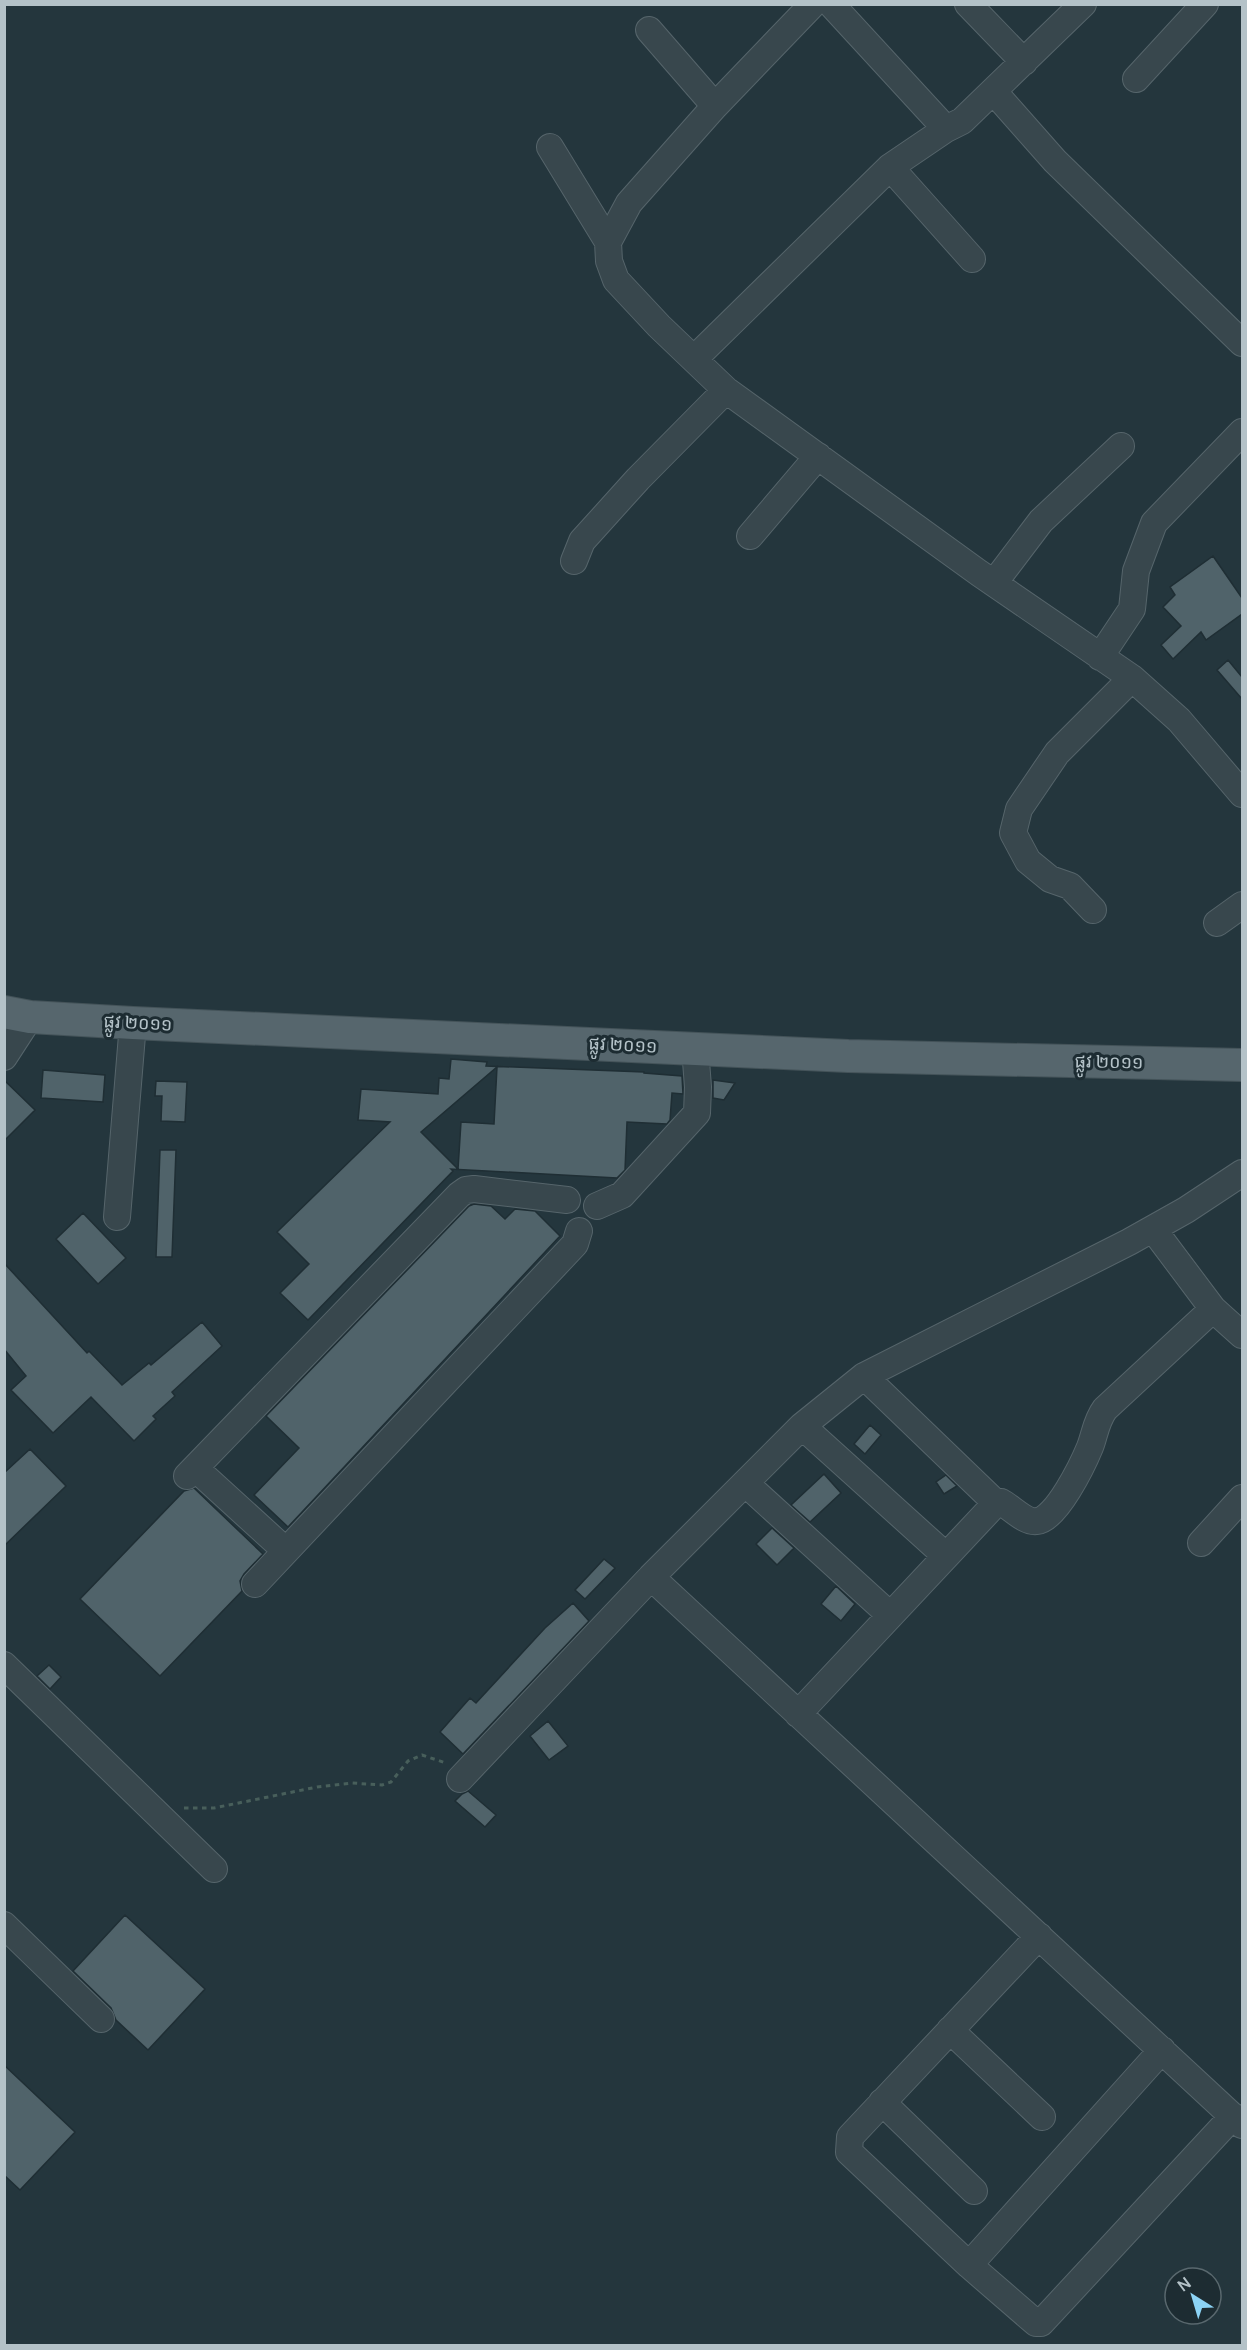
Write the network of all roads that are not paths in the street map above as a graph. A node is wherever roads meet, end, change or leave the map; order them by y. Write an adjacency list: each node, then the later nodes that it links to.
1 (813, 4): 10 (street)
2 (831, 4): 11 (street)
3 (968, 4): 7 (street)
4 (1083, 4): 7 (street)
5 (1205, 4): 8 (street)
6 (649, 30): 10 (street)
7 (1024, 62): 9 (street)
8 (1136, 79)
9 (994, 92): 11 (street); 16 (street)
10 (716, 106): 14 (street)
11 (946, 129): 13 (street)
12 (550, 147): 14 (street)
13 (890, 167): 15 (street); 17 (street)
14 (608, 242): 17 (street)
15 (972, 259)
16 (1242, 343)
17 (694, 359): 18 (street)
18 (726, 390): 21 (street); 23 (street)
19 (1242, 432): 25 (street)
20 (1121, 446): 24 (street)
21 (818, 456): 22 (street); 24 (street)
22 (750, 536)
23 (574, 561)
24 (994, 583): 25 (street)
25 (1100, 657): 26 (street)
26 (1132, 678): 27 (street); 29 (street)
27 (1242, 794)
28 (1242, 905): 30 (street)
29 (1093, 910)
30 (1217, 923)
31 (17, 1014): 32 (main road, ផ្លូវ ២០១១); 34 (street)
32 (133, 1023): 33 (main road, ផ្លូវ ២០១១); 39 (street)
33 (695, 1048): 35 (main road, ផ្លូវ ២០១១); 38 (street)
34 (4, 1058)
35 (1242, 1065)
36 (1242, 1173): 40 (street)
37 (567, 1200): 38 (street); 41 (street); 50 (street)
38 (597, 1206): 41 (street)
39 (117, 1217)
40 (1153, 1229): 42 (street); 44 (street)
41 (579, 1231): 50 (street)
42 (1212, 1309): 43 (street); 48 (street)
43 (1242, 1335)
44 (864, 1376): 45 (street); 48 (street)
45 (802, 1426): 46 (street); 51 (street)
46 (745, 1483): 52 (street); 54 (street)
47 (1242, 1498): 49 (street)
48 (996, 1503): 51 (street)
49 (1201, 1543)
50 (286, 1551): 53 (street)
51 (946, 1556): 54 (street)
52 (651, 1577): 56 (street); 57 (street)
53 (255, 1584)
54 (890, 1615): 56 (street)
55 (4, 1665): 58 (street)
56 (798, 1713): 60 (street)
57 (461, 1776)
58 (214, 1869)
59 (4, 1925): 61 (street)
60 (1039, 1936): 62 (street); 63 (street)
61 (101, 2019)
62 (950, 2030): 64 (street); 65 (street)
63 (1162, 2050): 66 (street); 68 (street)
64 (882, 2102): 67 (street); 68 (street)
65 (1042, 2117)
66 (1238, 2120): 68 (street)
67 (974, 2192)
68 (969, 2265)

